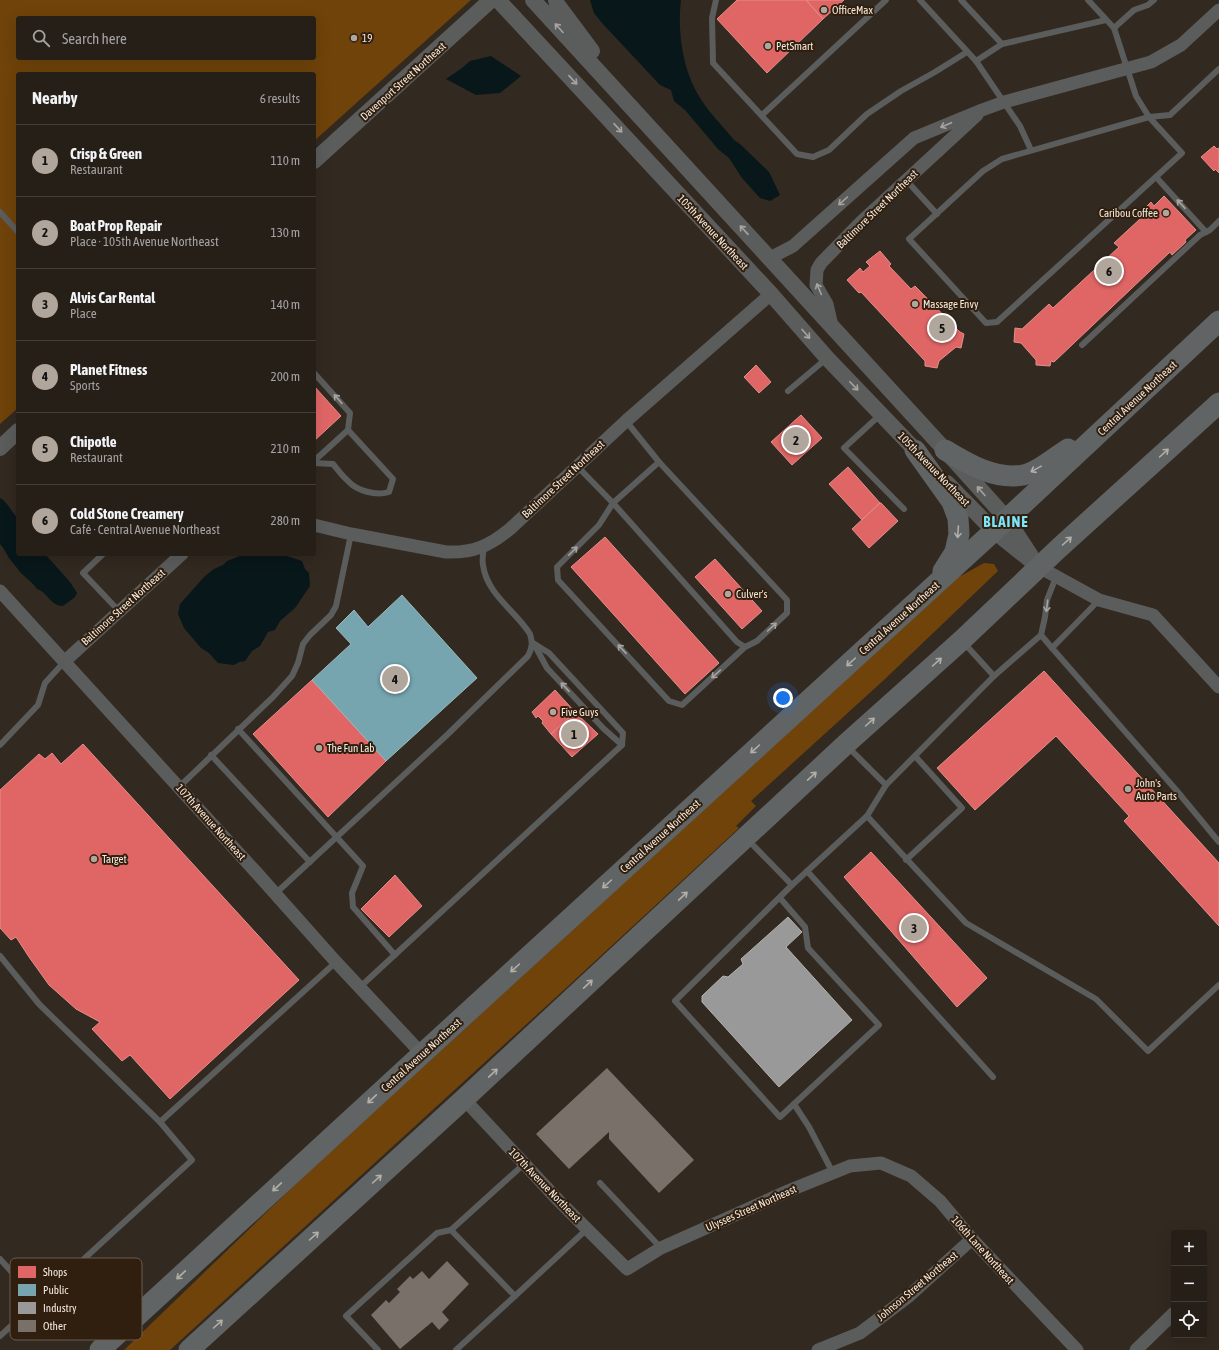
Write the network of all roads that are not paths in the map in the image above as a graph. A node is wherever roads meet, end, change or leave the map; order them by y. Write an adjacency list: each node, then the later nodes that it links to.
1 (491, 0): 25 (street, Davenport Street Northeast)
2 (498, 0): 34 (street, 105th Avenue Northeast, one-way to 34)
3 (533, 0): 23 (street, 105th Avenue Northeast, one-way to 3)
4 (556, 0): 23 (street)
5 (716, 0): 21 (lane)
6 (886, 0): 21 (lane)
7 (920, 0): 15 (lane)
8 (961, 0): 14 (lane)
9 (1088, 0): 12 (lane)
10 (1154, 0): 13 (lane)
11 (1219, 10): 17 (street, Baltimore Street Northeast)
12 (1106, 20): 13 (lane); 14 (lane)
13 (1114, 28): 17 (lane)
14 (1002, 44): 16 (lane)
15 (968, 52): 16 (lane); 21 (lane)
16 (976, 61): 19 (lane)
17 (1126, 68): 19 (street, Baltimore Street Northeast); 22 (lane)
18 (1219, 69): 22 (lane)
19 (1004, 102): 20 (street, Baltimore Street Northeast); 24 (lane)
20 (982, 110): 27 (street, Baltimore Street Northeast); 33 (street, Baltimore Street Northeast, one-way to 33)
21 (762, 115)
22 (1148, 117): 24 (lane); 26 (lane)
23 (642, 119): 33 (street, 105th Avenue Northeast, one-way to 23)
24 (1031, 150): 29 (lane)
25 (316, 159)
26 (1156, 177): 29 (lane); 32 (lane, one-way to 26)
27 (906, 180): 29 (lane); 36 (street, Baltimore Street Northeast, one-way to 27)
28 (0, 212): 31 (lane)
29 (937, 214)
30 (1219, 221): 32 (lane)
31 (16, 230)
32 (1206, 232): 37 (lane)
33 (770, 258): 36 (street, 105th Avenue Northeast)
34 (771, 294): 38 (street, 105th Avenue Northeast, one-way to 38); 43 (street, Baltimore Street Northeast)
35 (1219, 321): 44 (highway, Central Avenue Northeast)
36 (832, 326): 49 (street, 105th Avenue Northeast)
37 (1082, 346)
38 (827, 358): 40 (lane); 42 (street, 105th Avenue Northeast, one-way to 42)
39 (316, 375): 45 (lane, one-way to 39)
40 (788, 391)
41 (1219, 403): 62 (highway, one-way to 41)
42 (881, 414): 48 (street, 105th Avenue Northeast); 55 (lane)
43 (626, 421): 52 (lane); 53 (street, Baltimore Street Northeast)
44 (1105, 427): 49 (highway, one-way to 49); 57 (highway, Central Avenue Northeast)
45 (348, 430): 50 (lane); 51 (lane)
46 (16, 433): 47 (street)
47 (0, 448)
48 (916, 450): 57 (street, 105th Avenue Northeast); 63 (highway, one-way to 63)
49 (945, 450): 57 (street, 105th Avenue Northeast, one-way to 49)
50 (316, 460)
51 (316, 462)
52 (659, 462): 54 (lane); 70 (lane, one-way to 52)
53 (577, 466): 54 (lane); 59 (street, Baltimore Street Northeast)
54 (613, 503): 70 (lane); 70 (lane, one-way to 54)
55 (904, 508)
56 (316, 525): 58 (street, Baltimore Street Northeast)
57 (1000, 525): 62 (street, 105th Avenue Northeast); 63 (highway, Central Avenue Northeast)
58 (351, 534): 59 (street, Baltimore Street Northeast); 75 (lane)
59 (484, 547): 69 (lane)
60 (101, 556): 66 (lane)
61 (180, 556): 66 (street, Baltimore Street Northeast)
62 (1047, 572): 65 (street); 67 (lane, one-way to 67); 68 (highway)
63 (935, 586): 98 (highway, Central Avenue Northeast, one-way to 98)
64 (0, 591): 72 (street, 107th Avenue Northeast)
65 (1099, 600): 71 (lane); 74 (street)
66 (119, 611): 72 (street, Baltimore Street Northeast)
67 (1041, 635): 71 (lane); 73 (lane)
68 (962, 640): 73 (lane); 76 (highway, one-way to 68)
69 (533, 643): 78 (lane, one-way to 69); 78 (lane); 84 (lane)
70 (745, 648)
71 (1052, 648): 86 (lane)
72 (65, 661): 77 (lane); 82 (street, 107th Avenue Northeast)
73 (994, 676): 80 (lane)
74 (1219, 687)
75 (238, 730): 79 (lane); 84 (lane)
76 (846, 744): 81 (lane); 85 (highway, one-way to 76)
77 (0, 745)
78 (622, 745): 93 (lane)
79 (211, 755): 82 (lane); 88 (lane)
80 (915, 756): 81 (lane); 87 (lane)
81 (886, 785): 83 (lane)
82 (179, 787): 91 (street, 107th Avenue Northeast)
83 (868, 816): 87 (lane); 89 (lane)
84 (337, 837): 88 (lane); 93 (lane)
85 (746, 837): 90 (lane); 100 (highway, one-way to 85)
86 (1219, 842)
87 (906, 860): 96 (lane)
88 (310, 862): 91 (lane)
89 (807, 872): 90 (lane); 99 (lane)
90 (792, 885): 92 (lane)
91 (275, 894): 95 (street, 107th Avenue Northeast)
92 (780, 898): 101 (lane); 101 (lane)
93 (395, 955): 97 (lane)
94 (0, 956): 102 (lane)
95 (336, 962): 97 (street, 107th Avenue Northeast); 102 (lane)
96 (1219, 985)
97 (360, 988): 98 (street, 107th Avenue Northeast)
98 (422, 1054): 116 (highway, Central Avenue Northeast, one-way to 116)
99 (993, 1077)
100 (464, 1099): 104 (street, 107th Avenue Northeast); 122 (highway, one-way to 100)
101 (794, 1104): 105 (lane)
102 (160, 1122): 111 (lane)
103 (880, 1163): 105 (street, Ulysses Street Northeast); 109 (street, 106th Lane Northeast)
104 (524, 1164): 107 (street, 107th Avenue Northeast); 108 (lane)
105 (833, 1173): 110 (street, Ulysses Street Northeast)
106 (600, 1183): 110 (lane)
107 (587, 1229): 113 (street, 107th Avenue Northeast); 115 (lane)
108 (452, 1230): 115 (lane); 123 (lane)
109 (972, 1239): 125 (street, Johnson Street Northeast); 126 (street, 106th Lane Northeast)
110 (661, 1248): 113 (street, Ulysses Street Northeast)
111 (85, 1258)
112 (0, 1259): 114 (lane)
113 (627, 1269)
114 (10, 1270)
115 (515, 1296): 124 (lane)
116 (142, 1311)
117 (1171, 1316): 127 (street)
118 (10, 1327): 119 (lane)
119 (0, 1336)
120 (111, 1340): 121 (highway, Central Avenue Northeast, one-way to 121)
121 (100, 1350)
122 (189, 1350)
123 (378, 1350)
124 (456, 1350)
125 (818, 1350)
126 (1077, 1350)
127 (1136, 1350)

